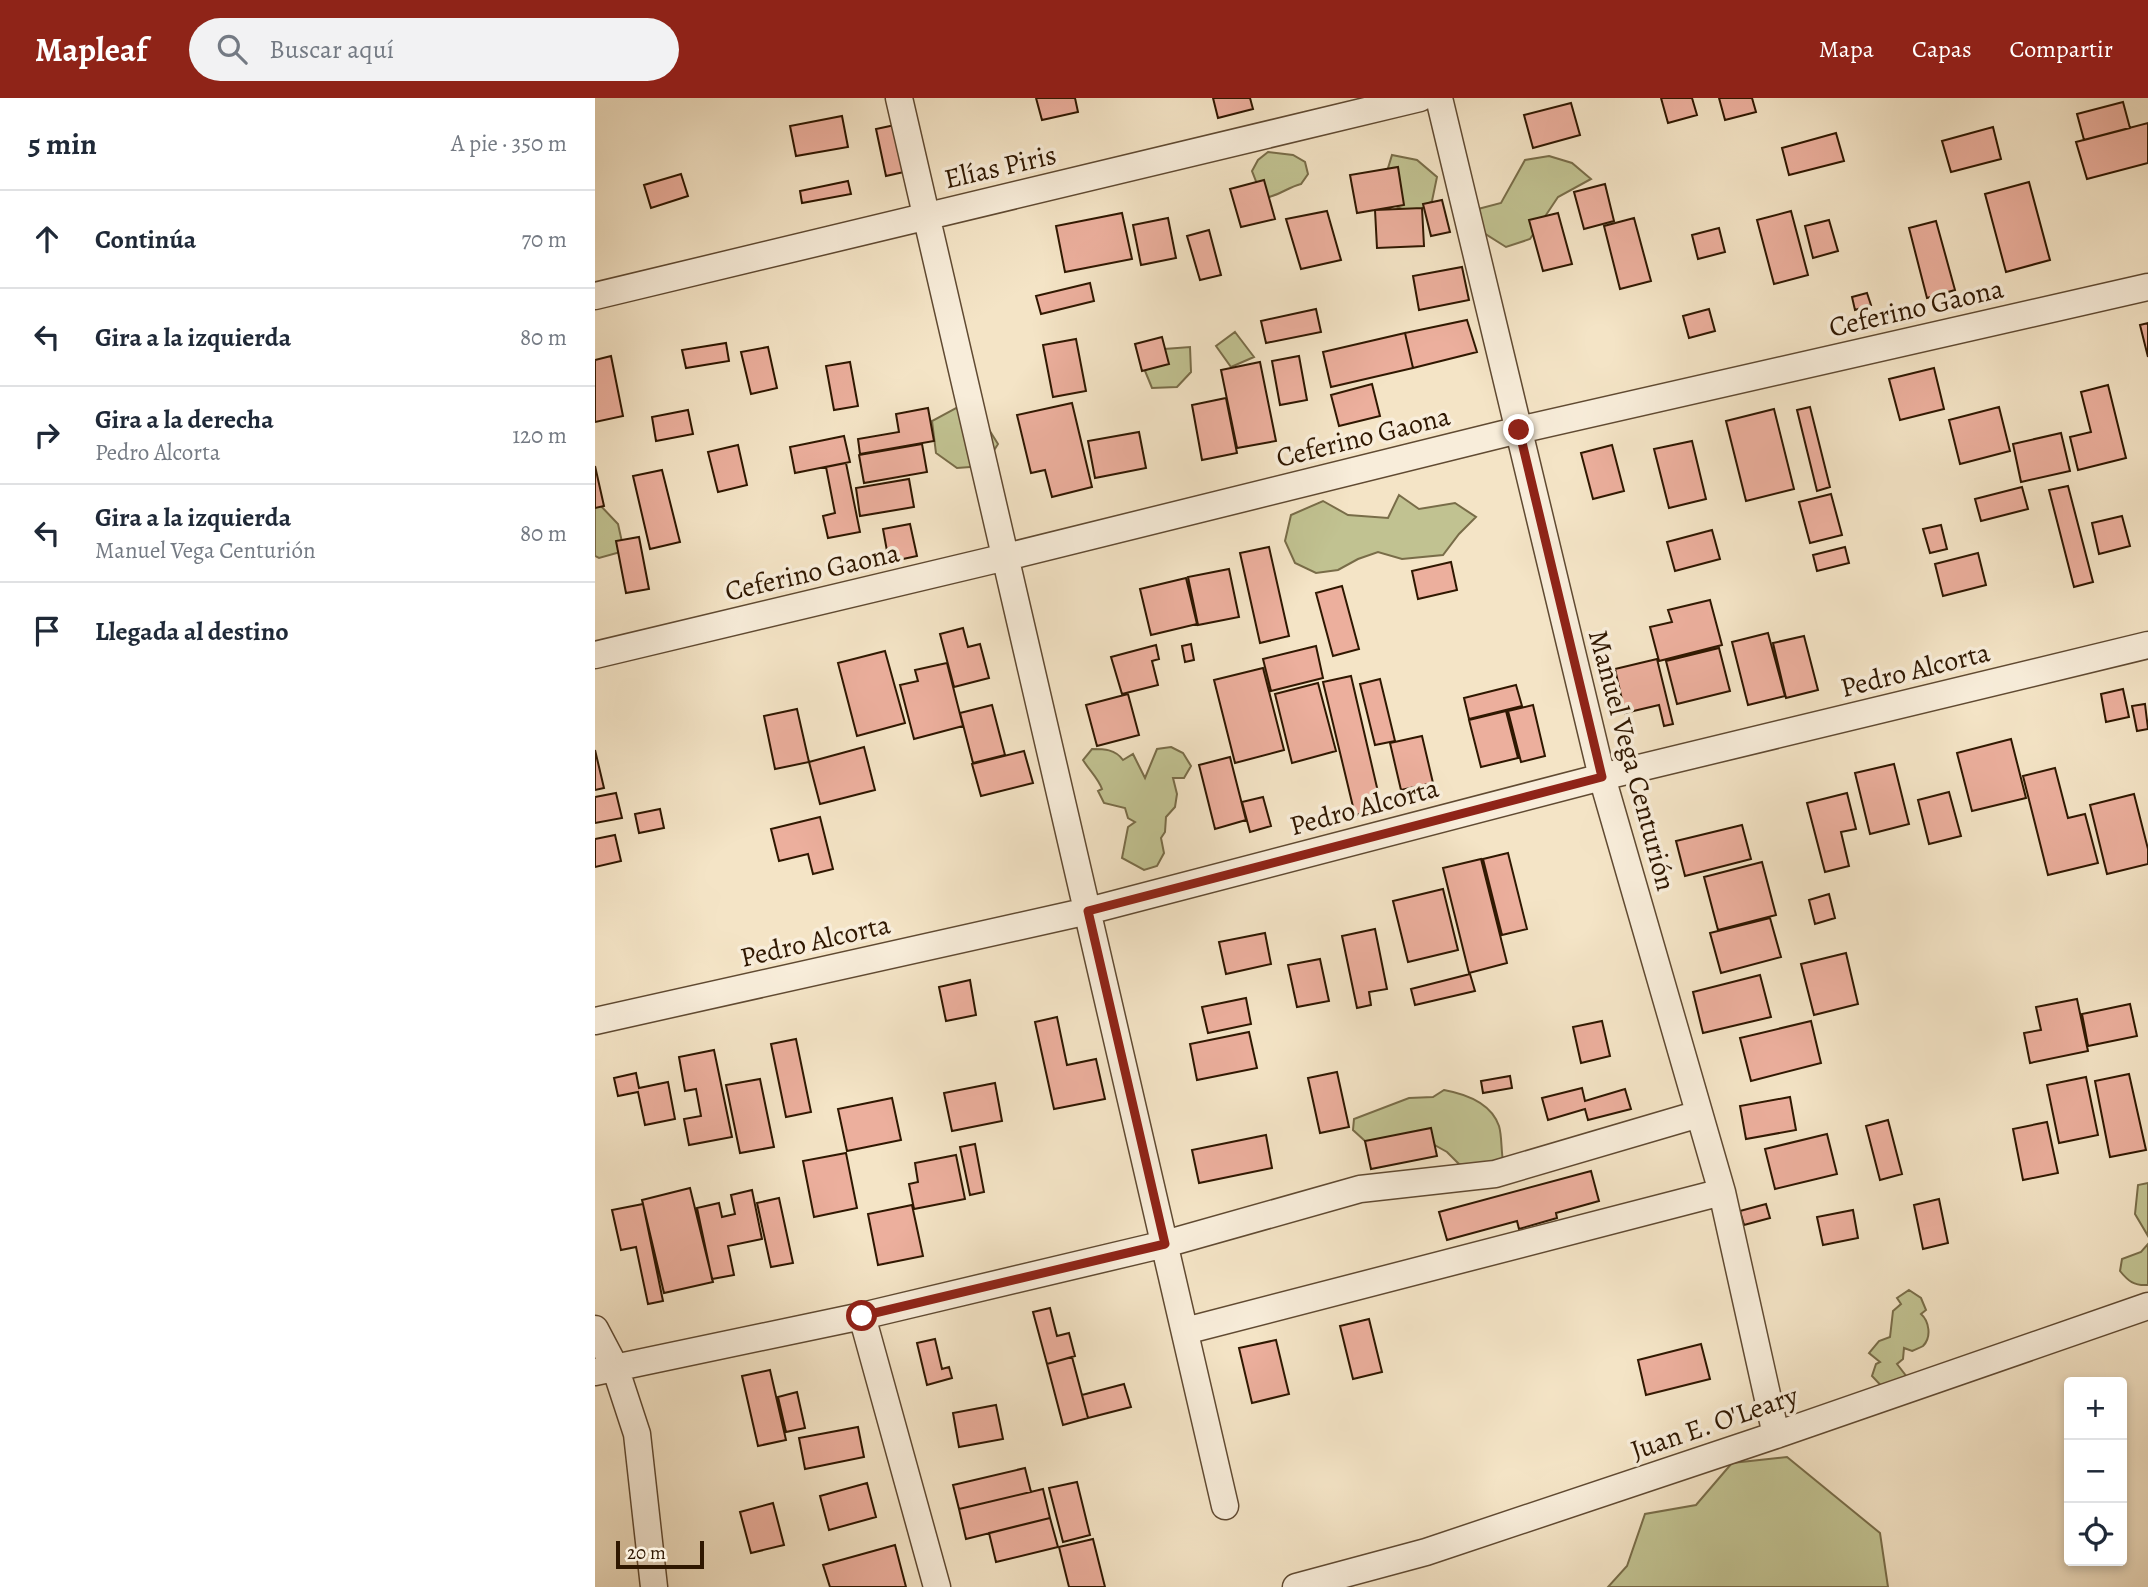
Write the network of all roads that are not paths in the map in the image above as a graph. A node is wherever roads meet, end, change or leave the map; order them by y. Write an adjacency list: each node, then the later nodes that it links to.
1 (899, 98): 4 (street)
2 (1420, 98): 4 (street, Elías Piris)
3 (1439, 98): 7 (street, Manuel Vega Centurión)
4 (927, 216): 6 (street, Elías Piris); 8 (street)
5 (2148, 287): 7 (street, Ceferino Gaona)
6 (595, 296)
7 (1519, 430): 8 (street, Ceferino Gaona); 11 (street, Manuel Vega Centurión)
8 (1006, 557): 10 (street, Ceferino Gaona); 12 (street)
9 (2148, 645): 11 (street, Pedro Alcorta)
10 (595, 655)
11 (1602, 777): 12 (street, Pedro Alcorta); 14 (street, Manuel Vega Centurión)
12 (1088, 911): 13 (street, Pedro Alcorta); 16 (street)
13 (595, 1021)
14 (1699, 1114): 15 (street, Manuel Vega Centurión); 16 (street)
15 (1722, 1192): 20 (street); 22 (street, Manuel Vega Centurión)
16 (1165, 1244): 18 (street); 20 (street)
17 (2148, 1306): 22 (street, Juan E. O'Leary)
18 (862, 1316): 21 (street); 25 (street)
19 (595, 1329): 21 (street)
20 (1185, 1331): 23 (street)
21 (605, 1370): 24 (street)
22 (1776, 1435): 26 (street, Juan E. O'Leary)
23 (1225, 1506)
24 (654, 1587)
25 (937, 1587)
26 (1296, 1587)

